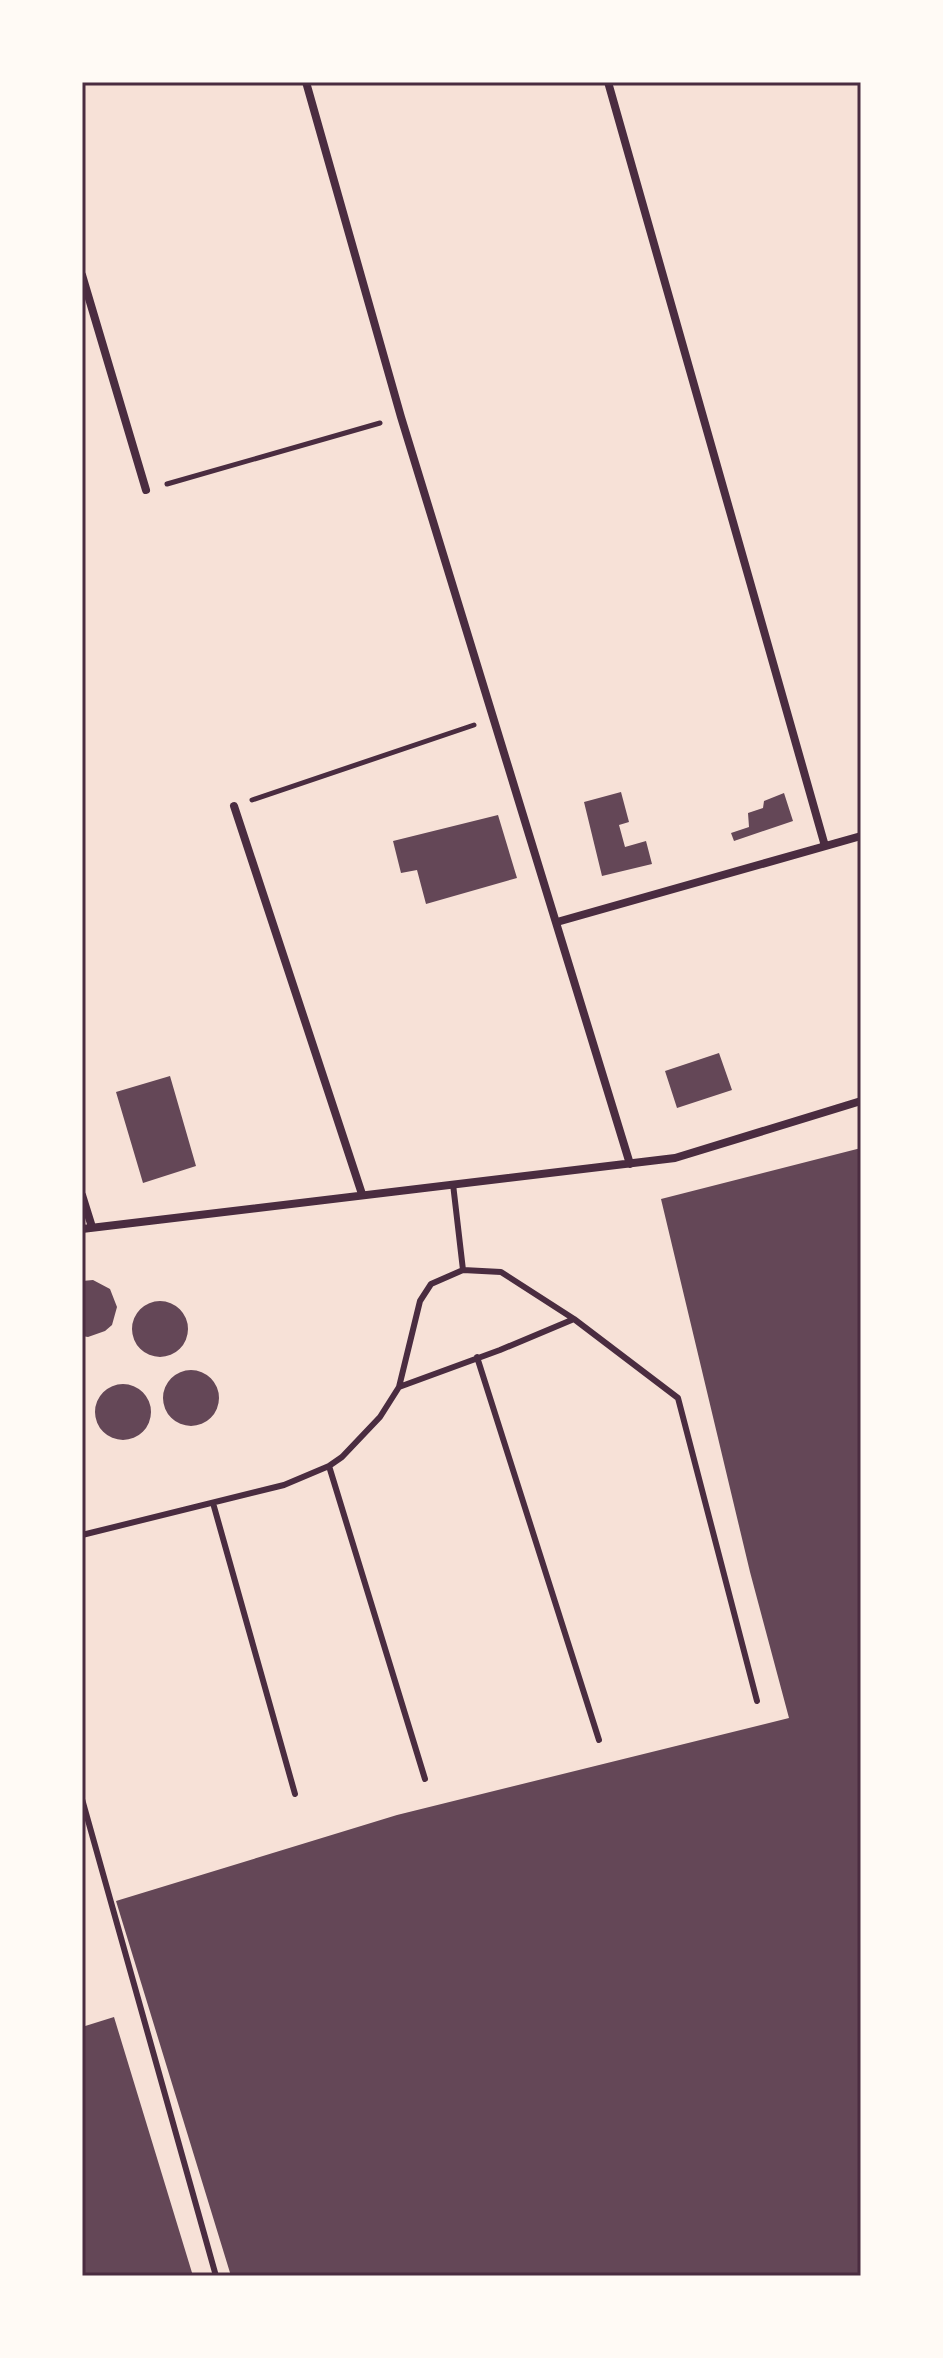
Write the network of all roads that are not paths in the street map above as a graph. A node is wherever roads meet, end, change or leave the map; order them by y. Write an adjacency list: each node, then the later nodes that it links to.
1 (306, 82): 8 (street)
2 (608, 82): 7 (street)
3 (82, 275): 4 (street)
4 (146, 490)
5 (234, 806): 12 (street)
6 (861, 836): 7 (street)
7 (825, 846): 8 (street)
8 (557, 922): 10 (street)
9 (861, 1101): 10 (street)
10 (630, 1164): 11 (street)
11 (453, 1184): 12 (street); 15 (lane)
12 (362, 1194): 14 (street)
13 (82, 1195): 14 (street)
14 (87, 1228)
15 (463, 1270): 16 (lane); 18 (lane)
16 (574, 1319): 17 (lane); 22 (lane)
17 (477, 1357): 18 (lane); 23 (lane)
18 (399, 1387): 19 (lane)
19 (329, 1466): 20 (lane); 24 (lane)
20 (213, 1503): 21 (lane); 25 (lane)
21 (82, 1535)
22 (757, 1701)
23 (599, 1740)
24 (425, 1779)
25 (295, 1794)
26 (82, 1799): 27 (lane)
27 (216, 2276)

